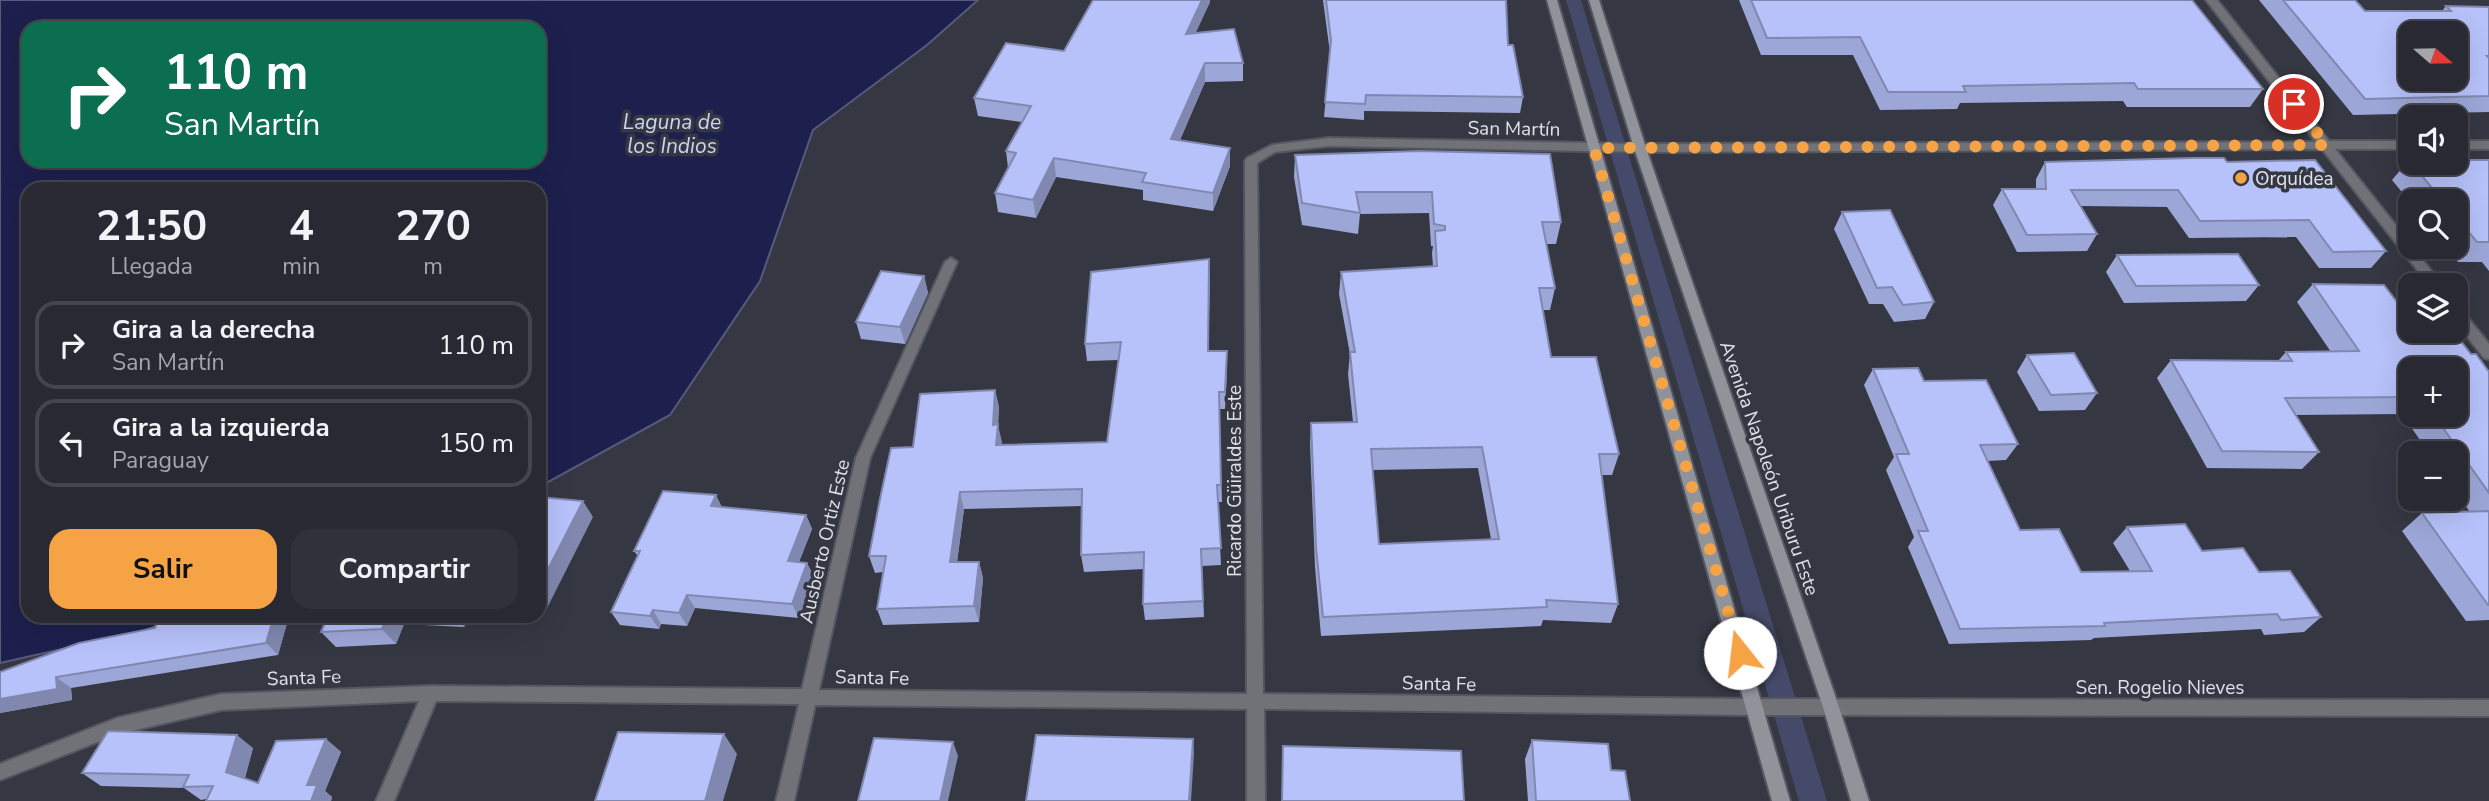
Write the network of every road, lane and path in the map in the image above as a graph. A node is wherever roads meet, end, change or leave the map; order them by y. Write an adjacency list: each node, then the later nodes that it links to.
1 (1552, 0): 8 (main road)
2 (1594, 0): 9 (main road, Avenida Napoleón Uriburu Este)
3 (2211, 0): 4 (street)
4 (2327, 145): 5 (street, San Martín); 9 (street, San Martín); 12 (street)
5 (2398, 145)
6 (2468, 145): 7 (street)
7 (2489, 145)
8 (1594, 148): 9 (street, San Martín); 10 (street, San Martín); 18 (main road)
9 (1640, 148): 19 (main road, Avenida Napoleón Uriburu Este)
10 (1251, 161): 17 (street, Ricardo Güiraldes Este)
11 (951, 262): 16 (street, Ausberto Ortiz Este)
12 (2427, 273)
13 (2468, 327): 14 (street)
14 (2489, 354)
15 (431, 693): 16 (street, Santa Fe); 21 (street, Santa Fe); 22 (street)
16 (808, 697): 17 (street, Santa Fe); 23 (street, Ausberto Ortiz Este)
17 (1255, 702): 18 (street, Santa Fe); 24 (street, Ricardo Güiraldes Este)
18 (1755, 707): 19 (street, Santa Fe); 25 (main road)
19 (1831, 707): 20 (street, Sen. Rogelio Nieves); 26 (main road, Avenida Napoleón Uriburu Este)
20 (2489, 708)
21 (0, 772)
22 (385, 801)
23 (785, 801)
24 (1256, 801)
25 (1781, 801)
26 (1860, 801)

